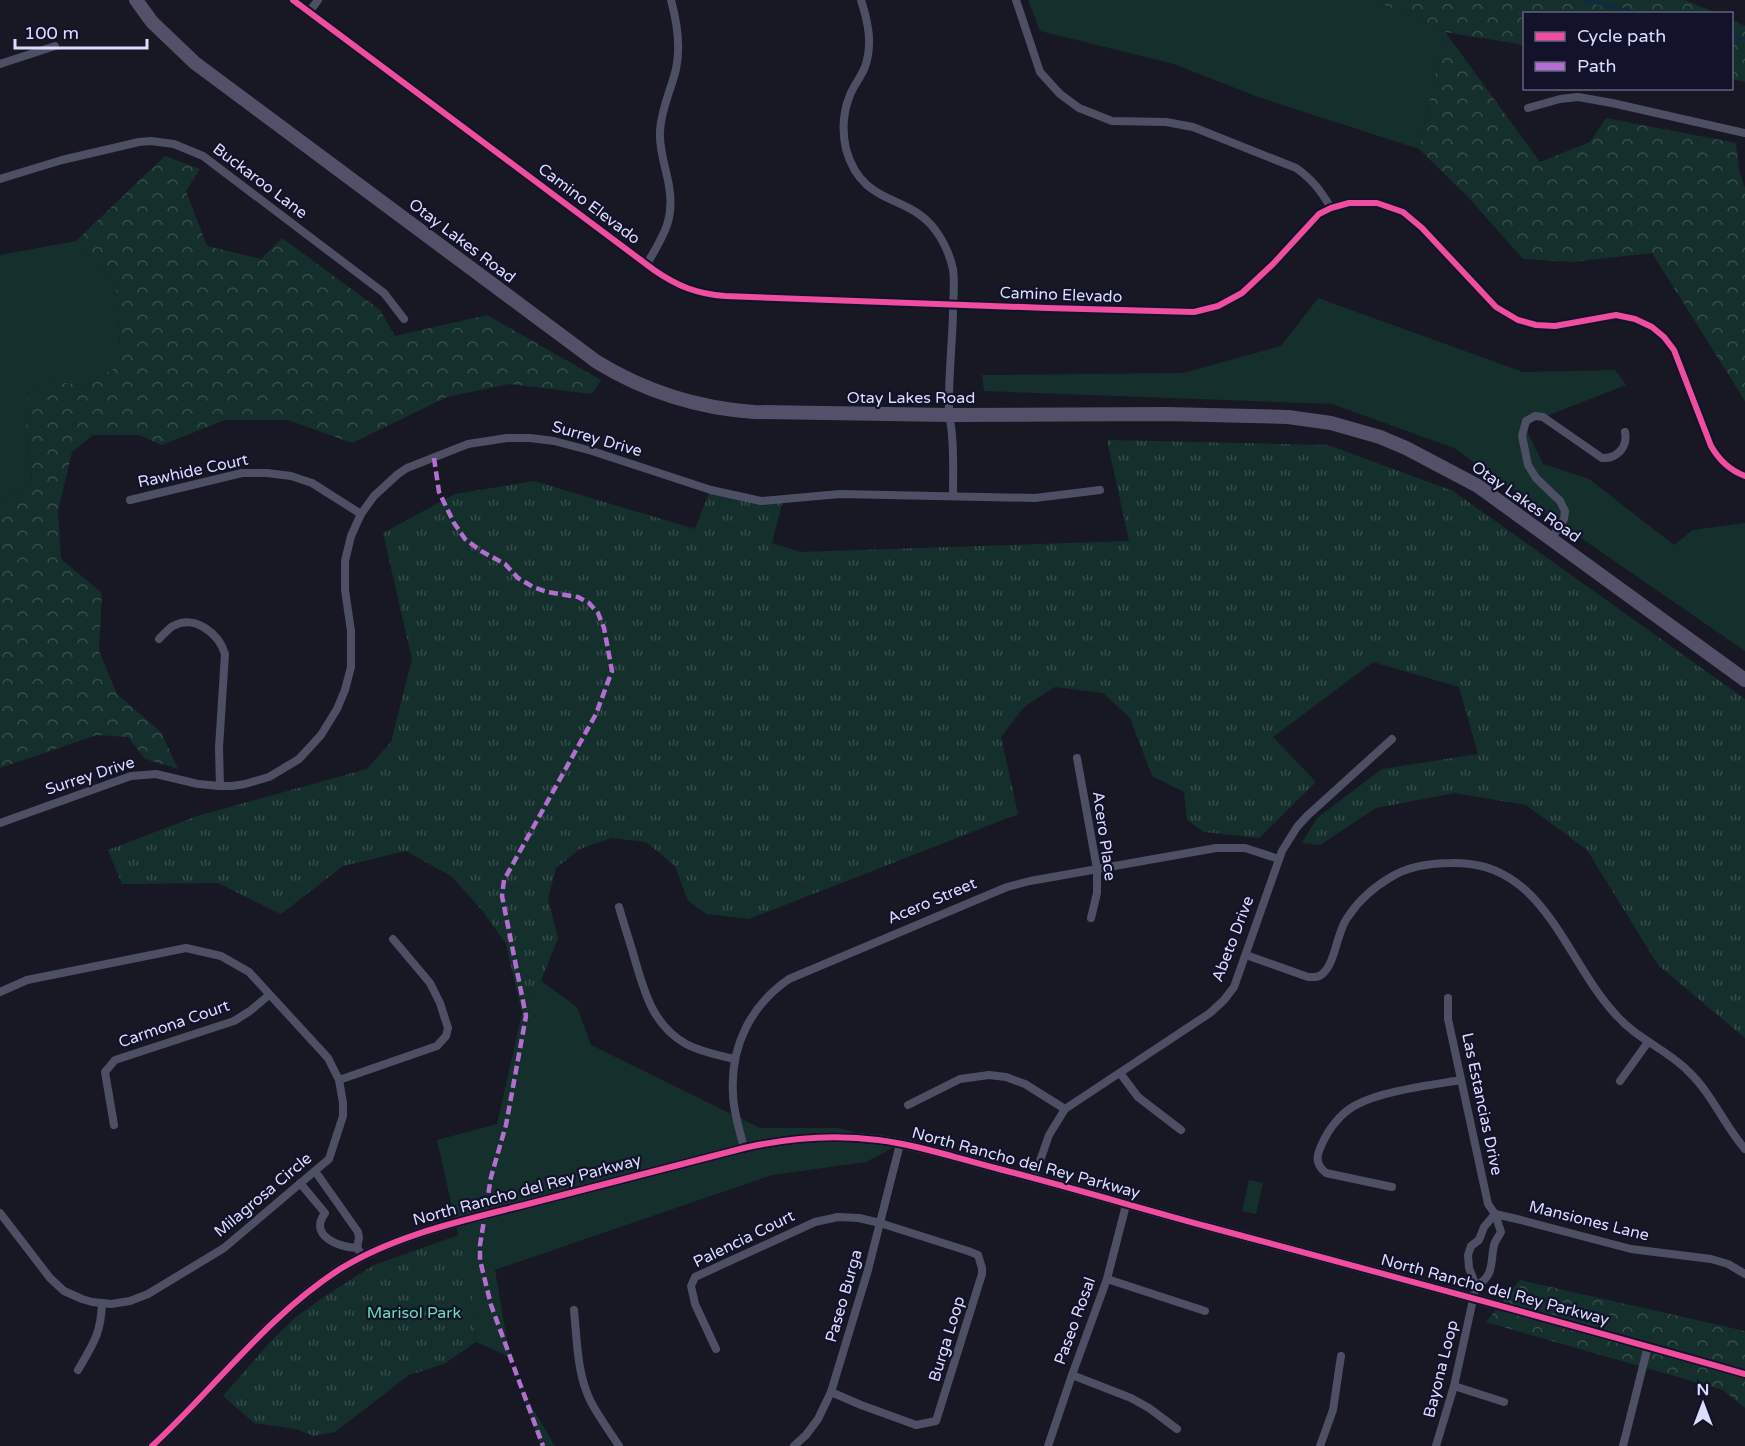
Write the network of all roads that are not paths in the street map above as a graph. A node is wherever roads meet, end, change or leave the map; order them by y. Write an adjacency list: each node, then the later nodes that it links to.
1 (136, 0): 17 (main road, Otay Lakes Road)
2 (293, 0): 7 (street, Camino Elevado)
3 (318, 0): 7 (street)
4 (671, 0): 14 (street)
5 (861, 0): 15 (street)
6 (1016, 0): 13 (street)
7 (309, 12): 14 (street, Camino Elevado)
8 (54, 46): 9 (street)
9 (0, 64)
10 (1528, 108): 11 (street)
11 (1745, 133)
12 (0, 179): 16 (street, Buckaroo Lane)
13 (1331, 208): 15 (street, Camino Elevado); 19 (street, Camino Elevado)
14 (647, 264): 15 (street, Camino Elevado)
15 (953, 304): 17 (street)
16 (404, 319)
17 (949, 415): 21 (street); 24 (main road, Otay Lakes Road)
18 (1625, 432): 24 (street)
19 (1745, 476)
20 (1100, 490): 21 (street, Surrey Drive)
21 (953, 496): 23 (street, Surrey Drive)
22 (130, 500): 23 (street, Rawhide Court)
23 (361, 514): 29 (street, Surrey Drive)
24 (1552, 538): 26 (main road, Otay Lakes Road)
25 (159, 639): 29 (street)
26 (1745, 680)
27 (1392, 738): 31 (street, Abeto Drive)
28 (1077, 758): 32 (street, Acero Place)
29 (220, 786): 30 (street, Surrey Drive)
30 (0, 823)
31 (1279, 859): 32 (street, Acero Street); 36 (street, Abeto Drive)
32 (1097, 869): 34 (street, Acero Place); 41 (street, Acero Street)
33 (619, 907): 41 (street)
34 (1091, 918)
35 (393, 939): 43 (street)
36 (1246, 956): 40 (street); 42 (street, Abeto Drive)
37 (0, 992): 38 (street, Milagrosa Circle)
38 (269, 995): 43 (street, Milagrosa Circle); 48 (street, Carmona Court)
39 (1448, 998): 44 (street, Las Estancias Drive)
40 (1648, 1042): 45 (street); 52 (street)
41 (734, 1059): 51 (street, Acero Street)
42 (1120, 1073): 47 (street, Abeto Drive); 49 (street)
43 (339, 1080): 53 (street, Milagrosa Circle)
44 (1461, 1080): 56 (street); 61 (street, Las Estancias Drive)
45 (1620, 1081)
46 (908, 1105): 47 (street)
47 (1065, 1110): 54 (street, Abeto Drive)
48 (114, 1125)
49 (1181, 1130)
50 (900, 1143): 51 (street, North Rancho del Rey Parkway); 54 (street, North Rancho del Rey Parkway); 62 (street, Paseo Burga)
51 (744, 1148): 65 (street, North Rancho del Rey Parkway)
52 (1745, 1149)
53 (315, 1171): 55 (street, Milagrosa Circle); 57 (street)
54 (1034, 1178): 58 (street, North Rancho del Rey Parkway)
55 (300, 1183): 59 (street); 70 (street, Milagrosa Circle)
56 (1392, 1187)
57 (338, 1203): 59 (street); 65 (street)
58 (1126, 1204): 67 (street, Paseo Rosal); 69 (street, North Rancho del Rey Parkway)
59 (324, 1213): 65 (street)
60 (0, 1214): 70 (street, Milagrosa Circle)
61 (1495, 1214): 63 (street, Las Estancias Drive); 64 (street, Las Estancias Drive); 66 (street, Mansiones Lane)
62 (880, 1223): 74 (street, Palencia Court); 80 (street, Paseo Burga); 80 (street, Burga Loop)
63 (1479, 1240): 64 (street); 68 (street, Las Estancias Drive)
64 (1494, 1244): 68 (street, Las Estancias Drive)
65 (360, 1252): 83 (street, North Rancho del Rey Parkway)
66 (1745, 1274)
67 (1107, 1280): 72 (street); 78 (street, Paseo Rosal)
68 (1476, 1286): 69 (street, Las Estancias Drive)
69 (1473, 1298): 73 (street, North Rancho del Rey Parkway); 79 (street, Bayona Loop)
70 (102, 1303): 76 (street)
71 (574, 1310): 84 (street)
72 (1205, 1311)
73 (1648, 1346): 77 (street, North Rancho del Rey Parkway); 89 (street)
74 (716, 1349)
75 (1341, 1356): 87 (street)
76 (78, 1370)
77 (1745, 1374)
78 (1071, 1375): 82 (street); 86 (street, Paseo Rosal)
79 (1454, 1386): 81 (street); 88 (street, Bayona Loop)
80 (831, 1392): 85 (street, Paseo Burga)
81 (1504, 1402)
82 (1177, 1429)
83 (152, 1446)
84 (619, 1446)
85 (794, 1446)
86 (1048, 1446)
87 (1320, 1446)
88 (1436, 1446)
89 (1623, 1446)

